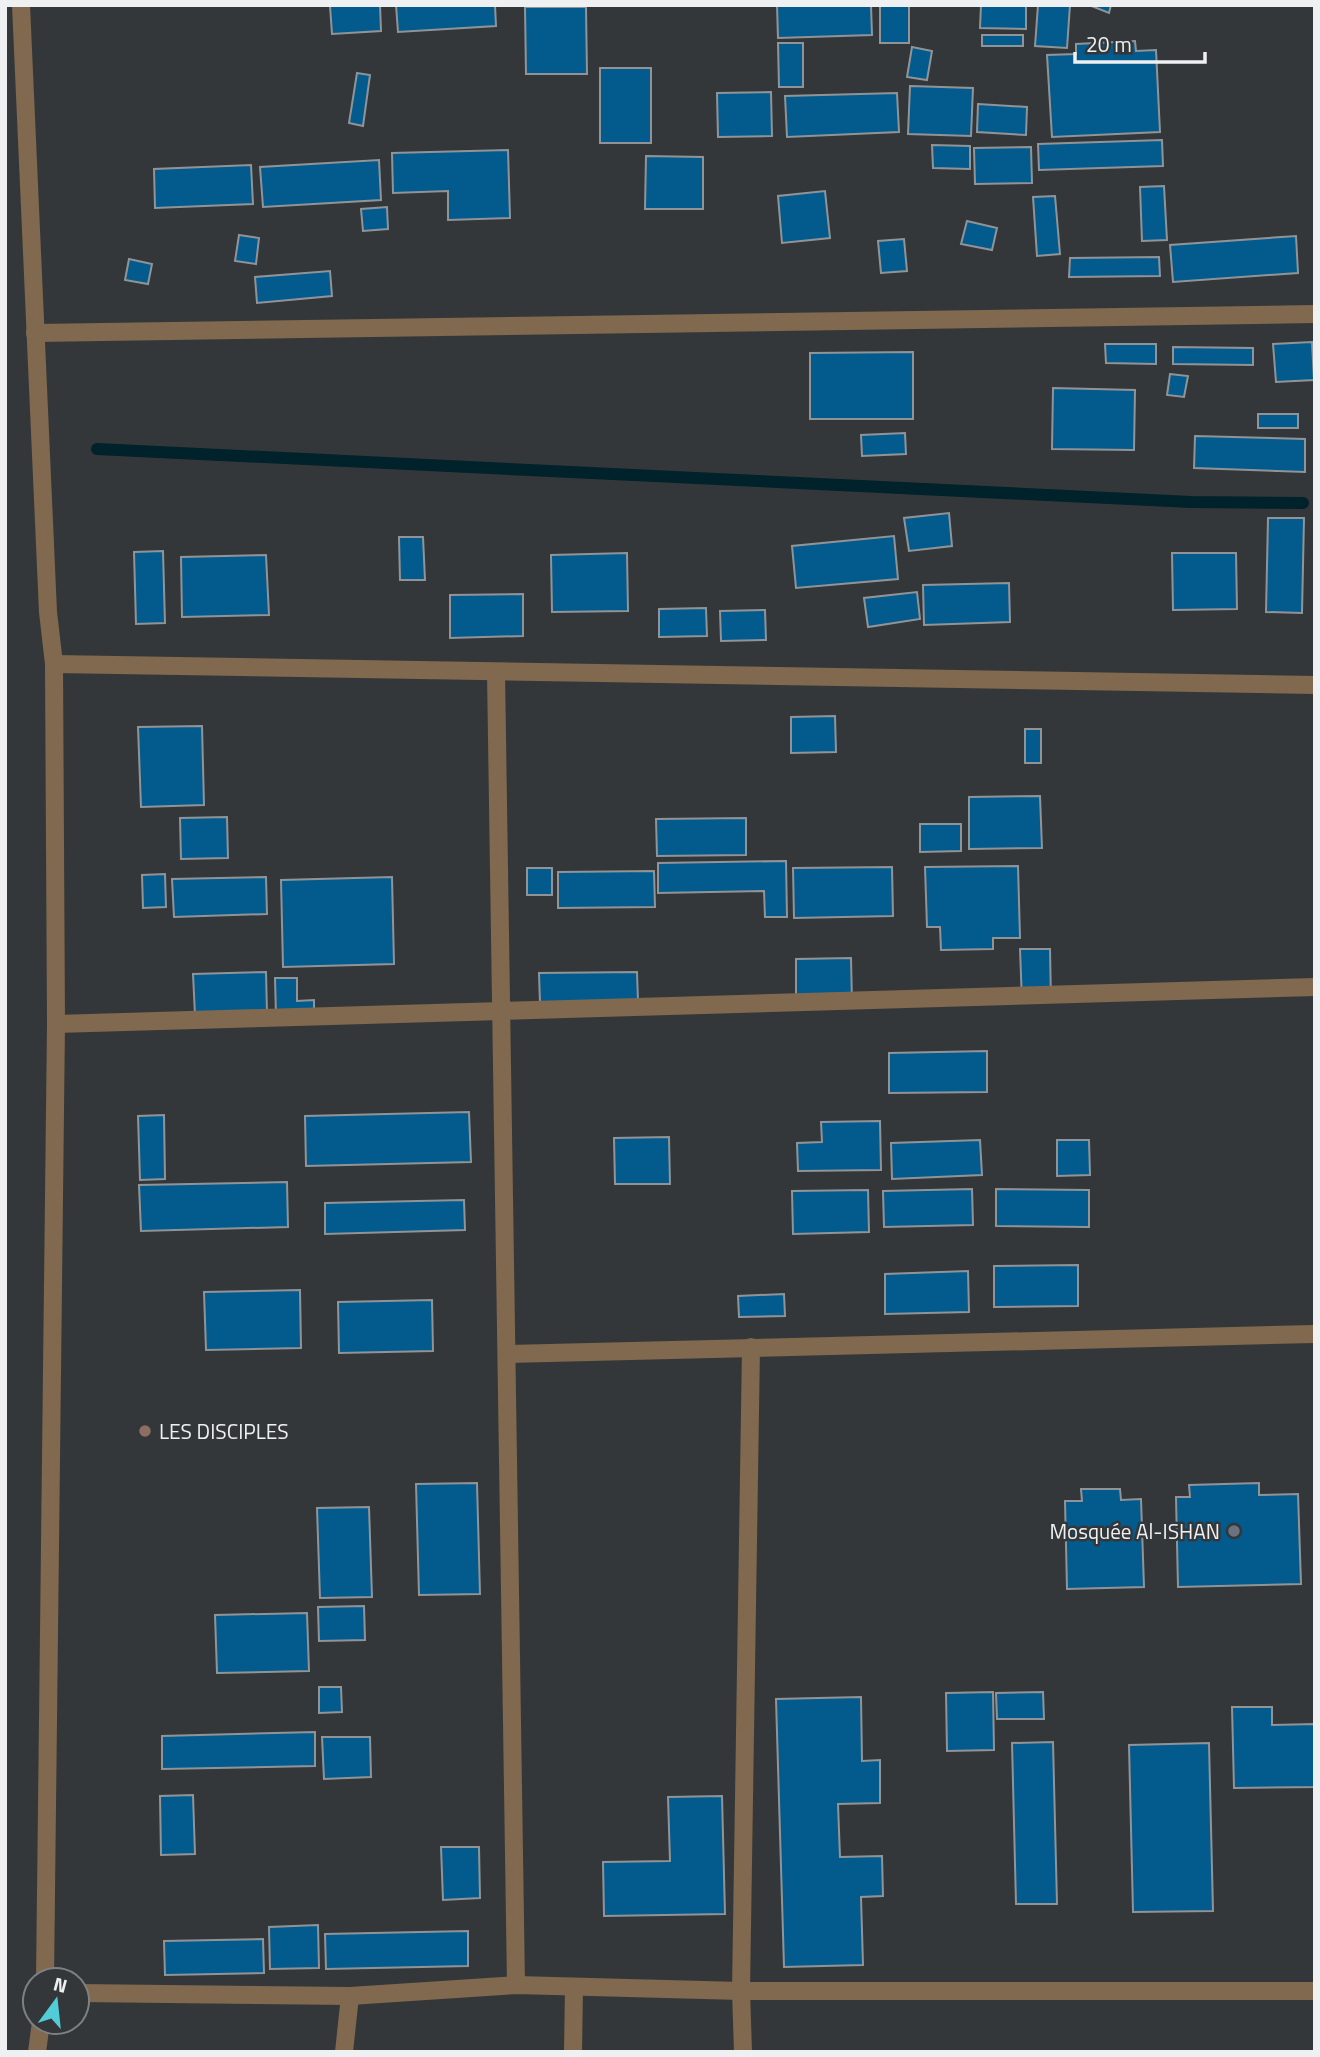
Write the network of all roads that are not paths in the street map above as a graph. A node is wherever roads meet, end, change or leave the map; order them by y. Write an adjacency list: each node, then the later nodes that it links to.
1 (21, 5): 3 (street)
2 (1315, 314): 3 (street)
3 (35, 333): 4 (street)
4 (54, 664): 5 (street); 9 (street)
5 (496, 672): 6 (street); 8 (street)
6 (1315, 685)
7 (1315, 987): 8 (street)
8 (499, 1011): 9 (street); 12 (street)
9 (56, 1024): 13 (street)
10 (1315, 1334): 11 (street)
11 (751, 1347): 12 (street); 17 (street)
12 (508, 1354): 14 (street)
13 (45, 1966)
14 (516, 1985): 15 (street); 19 (street)
15 (573, 1987): 17 (street); 21 (street)
16 (1315, 1991): 17 (street)
17 (741, 1992): 22 (street)
18 (91, 1993): 19 (street)
19 (350, 1996): 20 (street)
20 (344, 2052)
21 (573, 2052)
22 (743, 2052)

